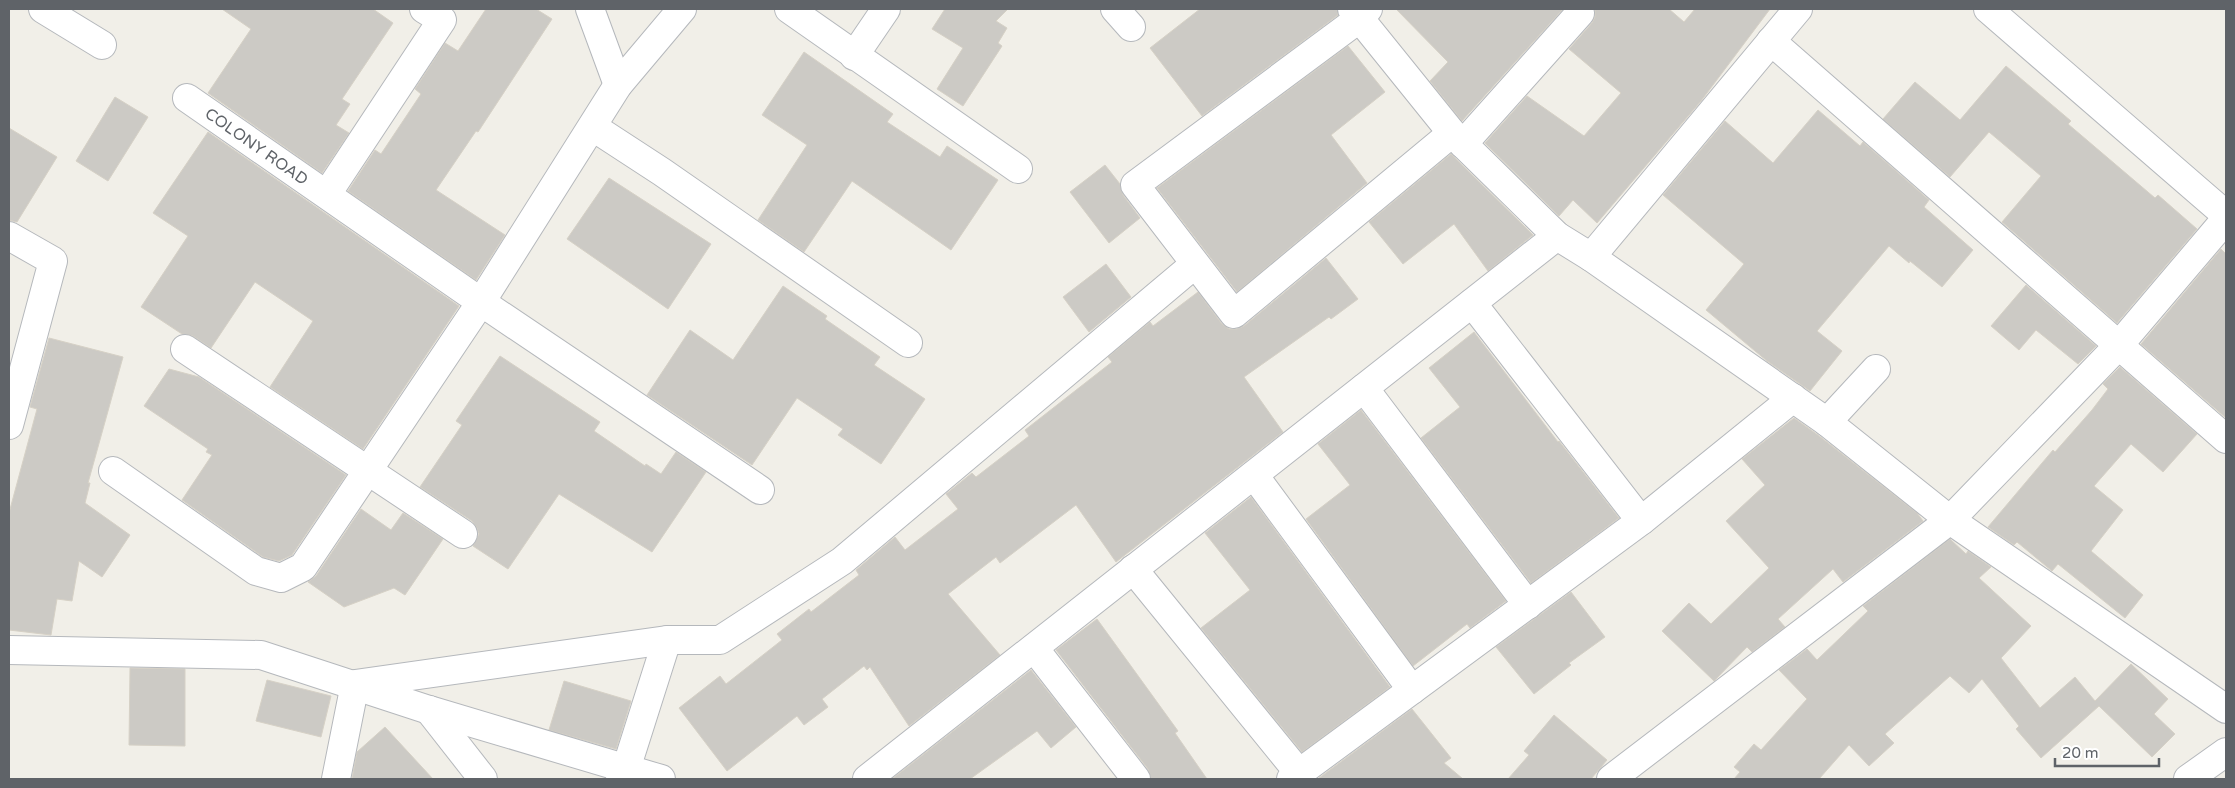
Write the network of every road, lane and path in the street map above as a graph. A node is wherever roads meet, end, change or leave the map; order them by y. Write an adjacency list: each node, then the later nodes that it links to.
1 (44, 9): 12 (street)
2 (590, 9): 14 (street)
3 (682, 9): 14 (street)
4 (789, 9): 13 (street)
5 (886, 9): 13 (street)
6 (1798, 9): 11 (street)
7 (1988, 9): 20 (street)
8 (1360, 12): 17 (street); 25 (street)
9 (439, 13): 19 (street)
10 (1580, 13): 17 (street)
11 (1771, 41): 24 (street); 29 (street)
12 (102, 45)
13 (854, 56): 18 (street)
14 (618, 85): 16 (street)
15 (187, 98): 19 (street, COLONY ROAD)
16 (593, 127): 26 (street); 28 (street)
17 (1458, 138): 23 (street); 25 (street)
18 (1018, 169)
19 (327, 194): 26 (street, COLONY ROAD)
20 (2226, 215)
21 (2226, 219): 29 (street)
22 (9, 236): 35 (street)
23 (1557, 236): 24 (street); 27 (street)
24 (1591, 257): 33 (street)
25 (1195, 264): 46 (street)
26 (481, 302): 38 (street); 40 (street, COLONY ROAD)
27 (1472, 303): 32 (street); 42 (street)
28 (908, 343)
29 (2119, 345): 36 (street); 41 (street)
30 (185, 349): 38 (street)
31 (1876, 369): 34 (street)
32 (1364, 388): 39 (street); 45 (street)
33 (1792, 398): 34 (street); 42 (street)
34 (1826, 422): 41 (street)
35 (9, 425)
36 (2226, 439)
37 (113, 471): 38 (street)
38 (368, 471): 43 (street)
39 (1254, 475): 44 (street); 50 (street)
40 (760, 490)
41 (1950, 520): 51 (street); 61 (street)
42 (1641, 521): 45 (street)
43 (463, 534)
44 (1133, 570): 47 (street); 55 (street)
45 (1528, 605): 50 (street)
46 (667, 640): 49 (street); 54 (street)
47 (1034, 648): 59 (street); 60 (street)
48 (9, 650): 49 (street)
49 (355, 684): 52 (street); 56 (street)
50 (1412, 690): 55 (street)
51 (2226, 709)
52 (429, 710): 54 (street); 57 (street)
53 (2226, 752): 62 (street)
54 (623, 774): 58 (street)
55 (1295, 776)
56 (336, 779)
57 (483, 779)
58 (661, 779)
59 (867, 779)
60 (1136, 779)
61 (1611, 779)
62 (2188, 779)

